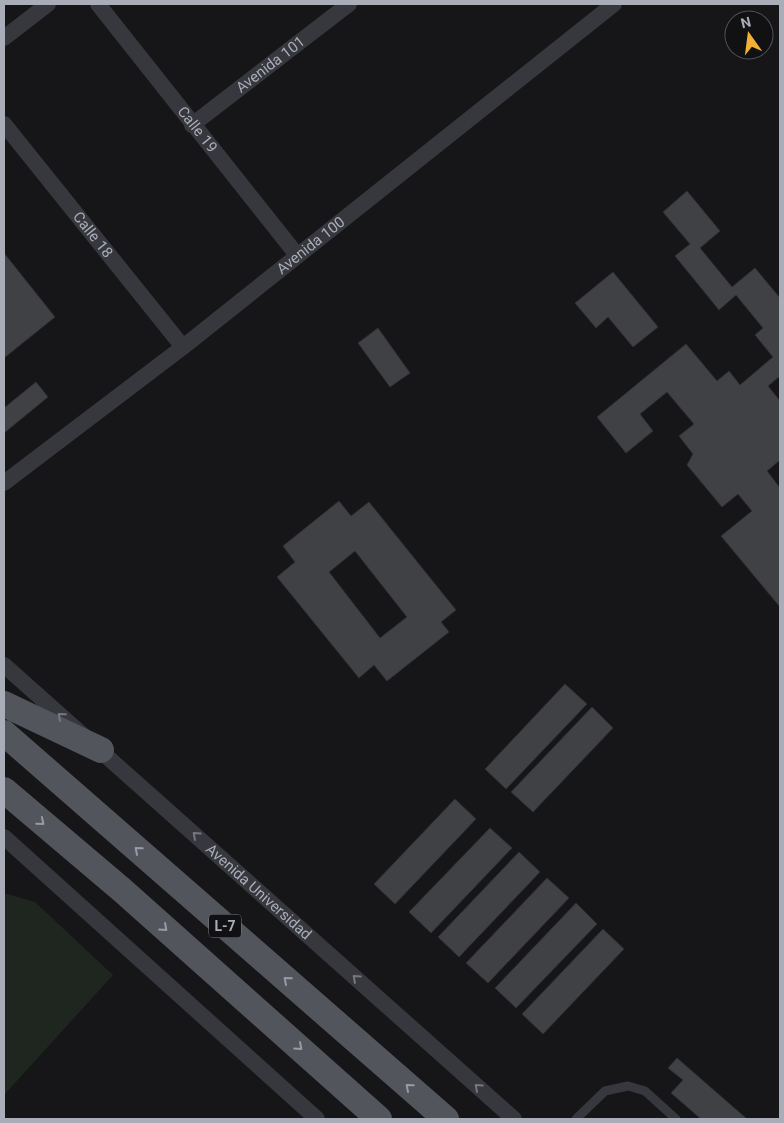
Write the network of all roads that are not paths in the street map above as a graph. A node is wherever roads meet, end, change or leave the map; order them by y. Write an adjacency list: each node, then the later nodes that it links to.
1 (48, 4): 5 (street)
2 (98, 4): 7 (street, Calle 19)
3 (349, 4): 7 (street, Avenida 101)
4 (614, 4): 8 (street, Avenida 100)
5 (4, 38)
6 (4, 124): 9 (street, Calle 18)
7 (192, 125): 8 (street, Calle 19)
8 (297, 255): 9 (street, Avenida 100)
9 (183, 347): 10 (street, Avenida 100)
10 (4, 483)
11 (4, 666): 14 (street, Avenida Universidad, one-way to 11)
12 (4, 704): 14 (main road)
13 (4, 733): 19 (main road, L-7, one-way to 13)
14 (101, 750): 20 (street, Avenida Universidad, one-way to 14)
15 (4, 790): 18 (main road, L-7, one-way to 18)
16 (4, 837): 17 (street)
17 (317, 1119)
18 (380, 1119)
19 (446, 1119)
20 (514, 1119)
21 (576, 1119): 22 (lane)
22 (676, 1119)

